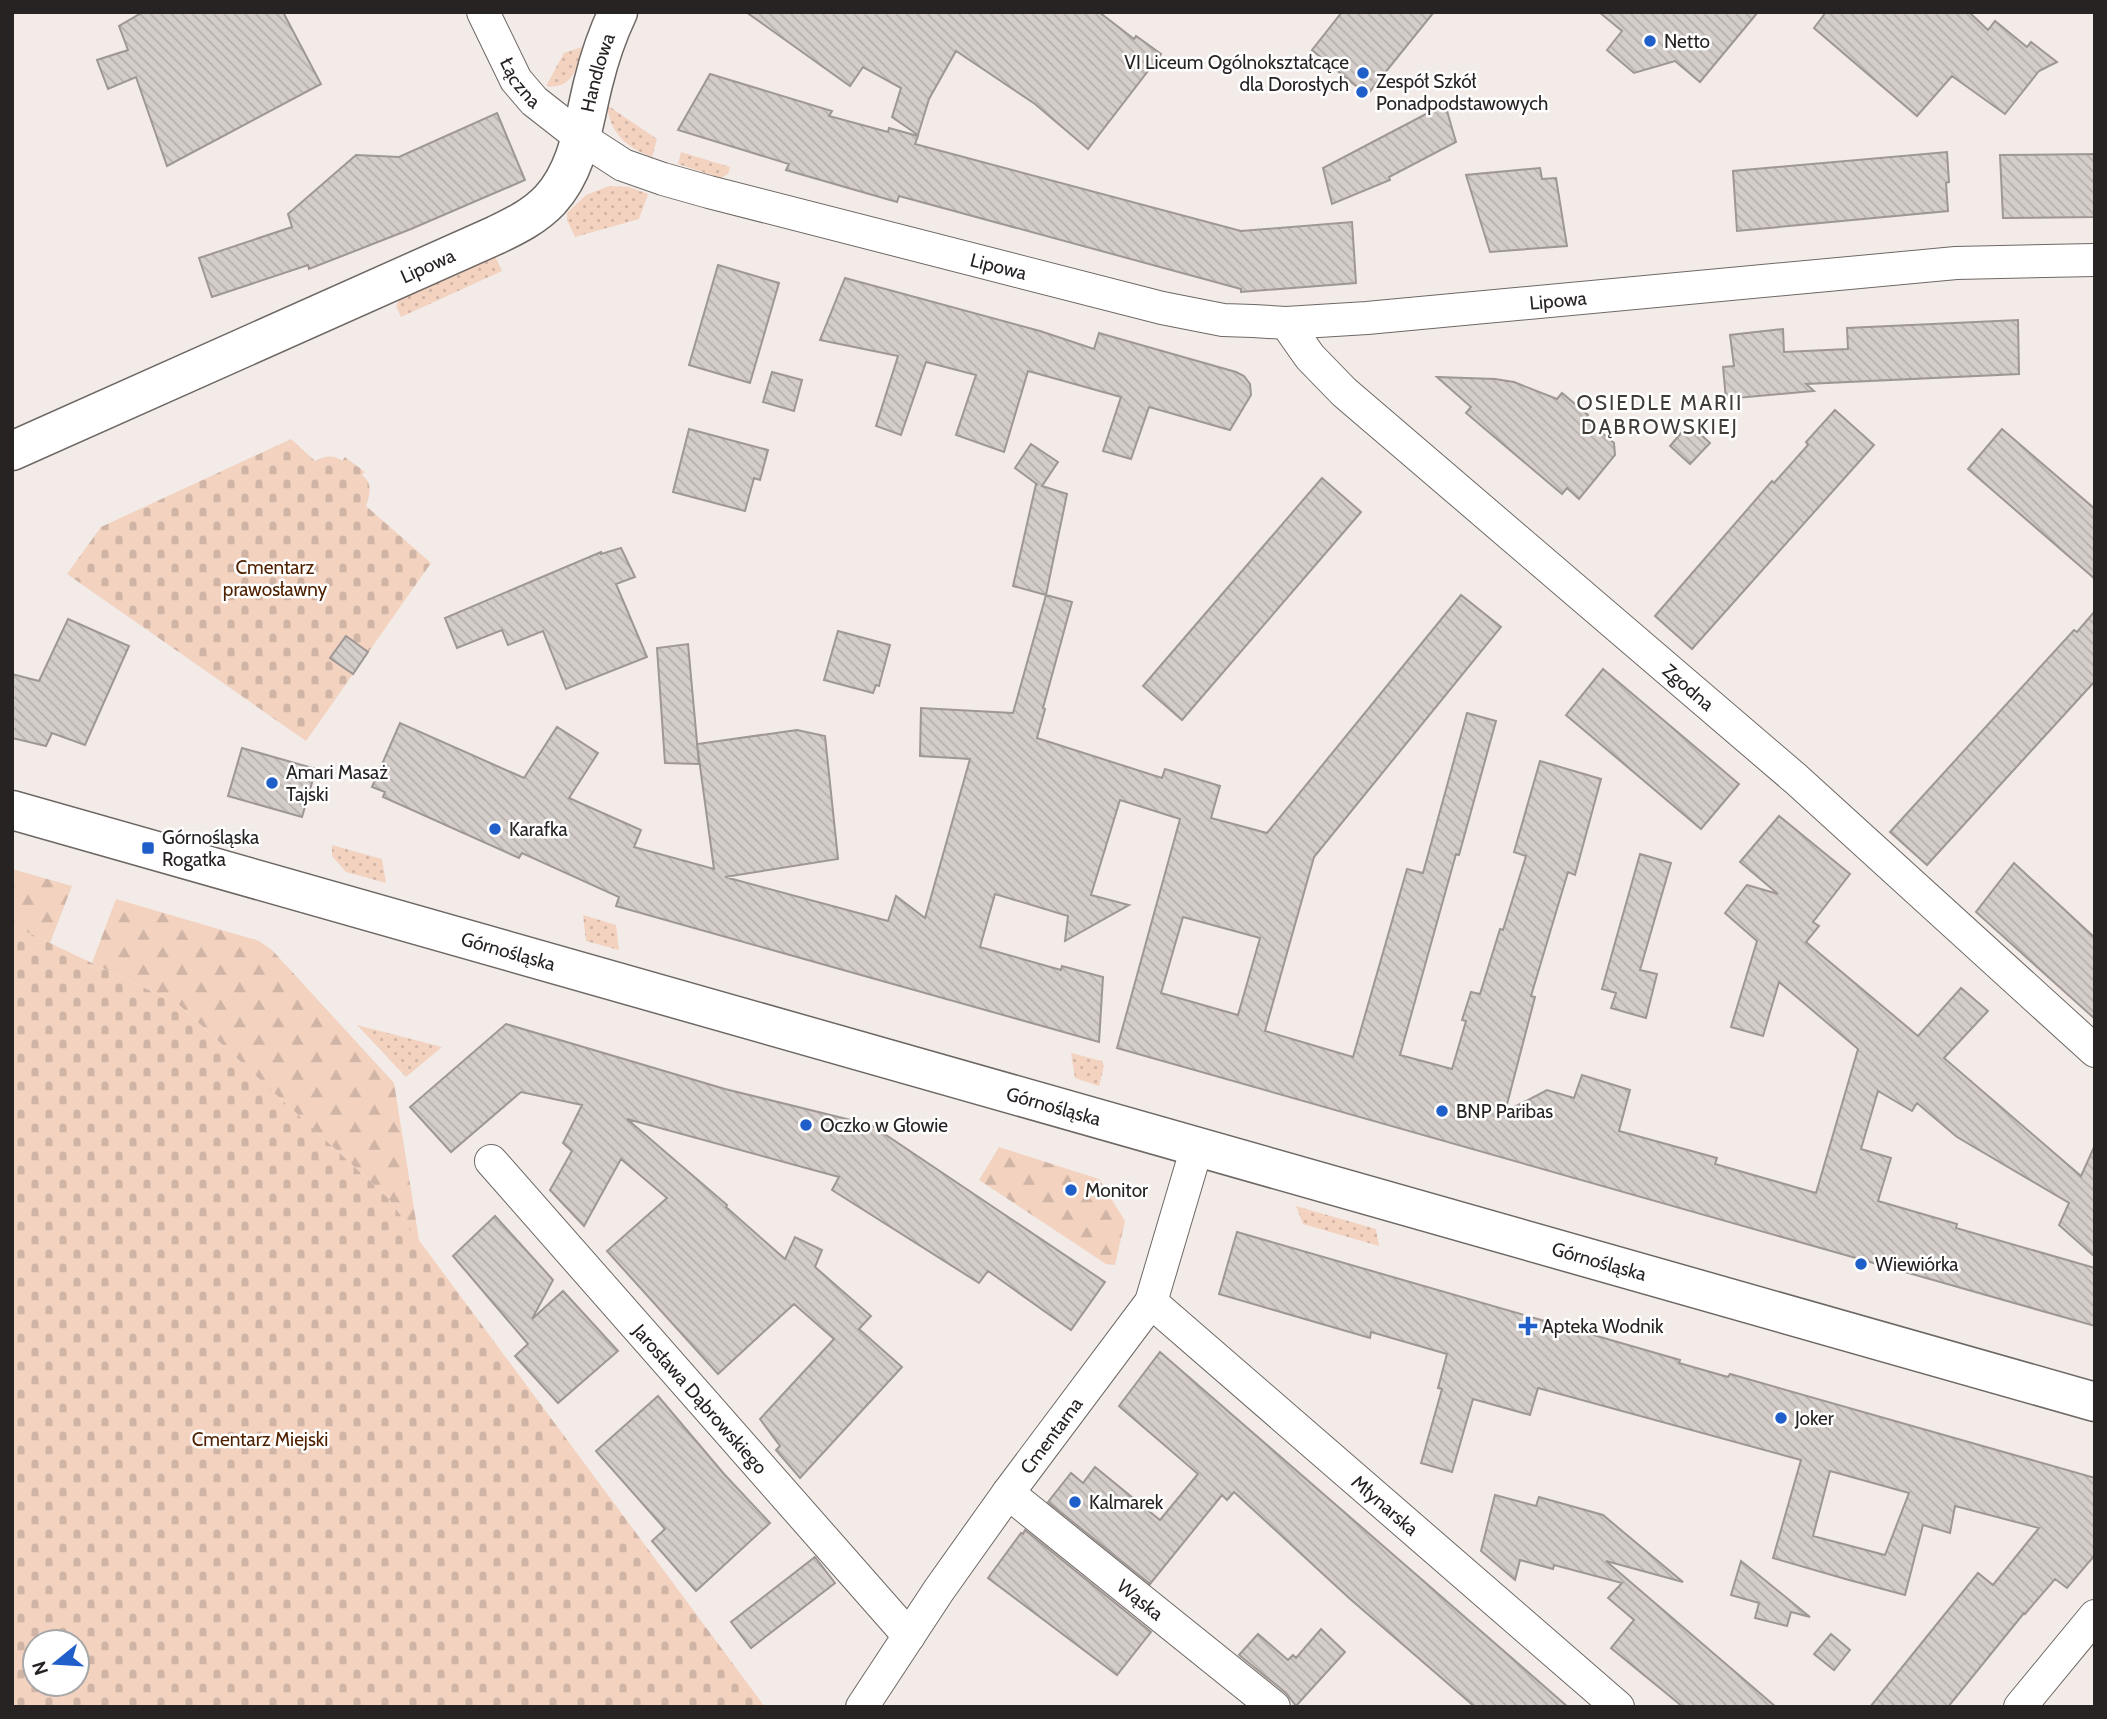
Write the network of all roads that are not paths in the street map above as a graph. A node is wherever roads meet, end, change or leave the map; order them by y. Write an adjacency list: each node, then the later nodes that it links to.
1 (483, 12): 3 (street, Łączna)
2 (618, 12): 3 (street, Handlowa)
3 (580, 137): 5 (street, Lipowa); 6 (street, Lipowa)
4 (2095, 260): 5 (street, Lipowa)
5 (1286, 323): 8 (street, Zgodna)
6 (12, 451)
7 (12, 810): 9 (street, Górnośląska)
8 (2095, 1051)
9 (1197, 1147): 11 (street, Cmentarna); 12 (street, Górnośląska)
10 (491, 1161): 15 (street, Jarosława Dąbrowskiego)
11 (1152, 1302): 13 (street, Cmentarna); 18 (street, Młynarska)
12 (2095, 1402)
13 (1008, 1493): 15 (street, Cmentarna); 17 (street, Wąska)
14 (2095, 1616): 19 (street)
15 (909, 1636): 16 (street, Cmentarna)
16 (862, 1707)
17 (1274, 1707)
18 (1618, 1707)
19 (2020, 1707)

